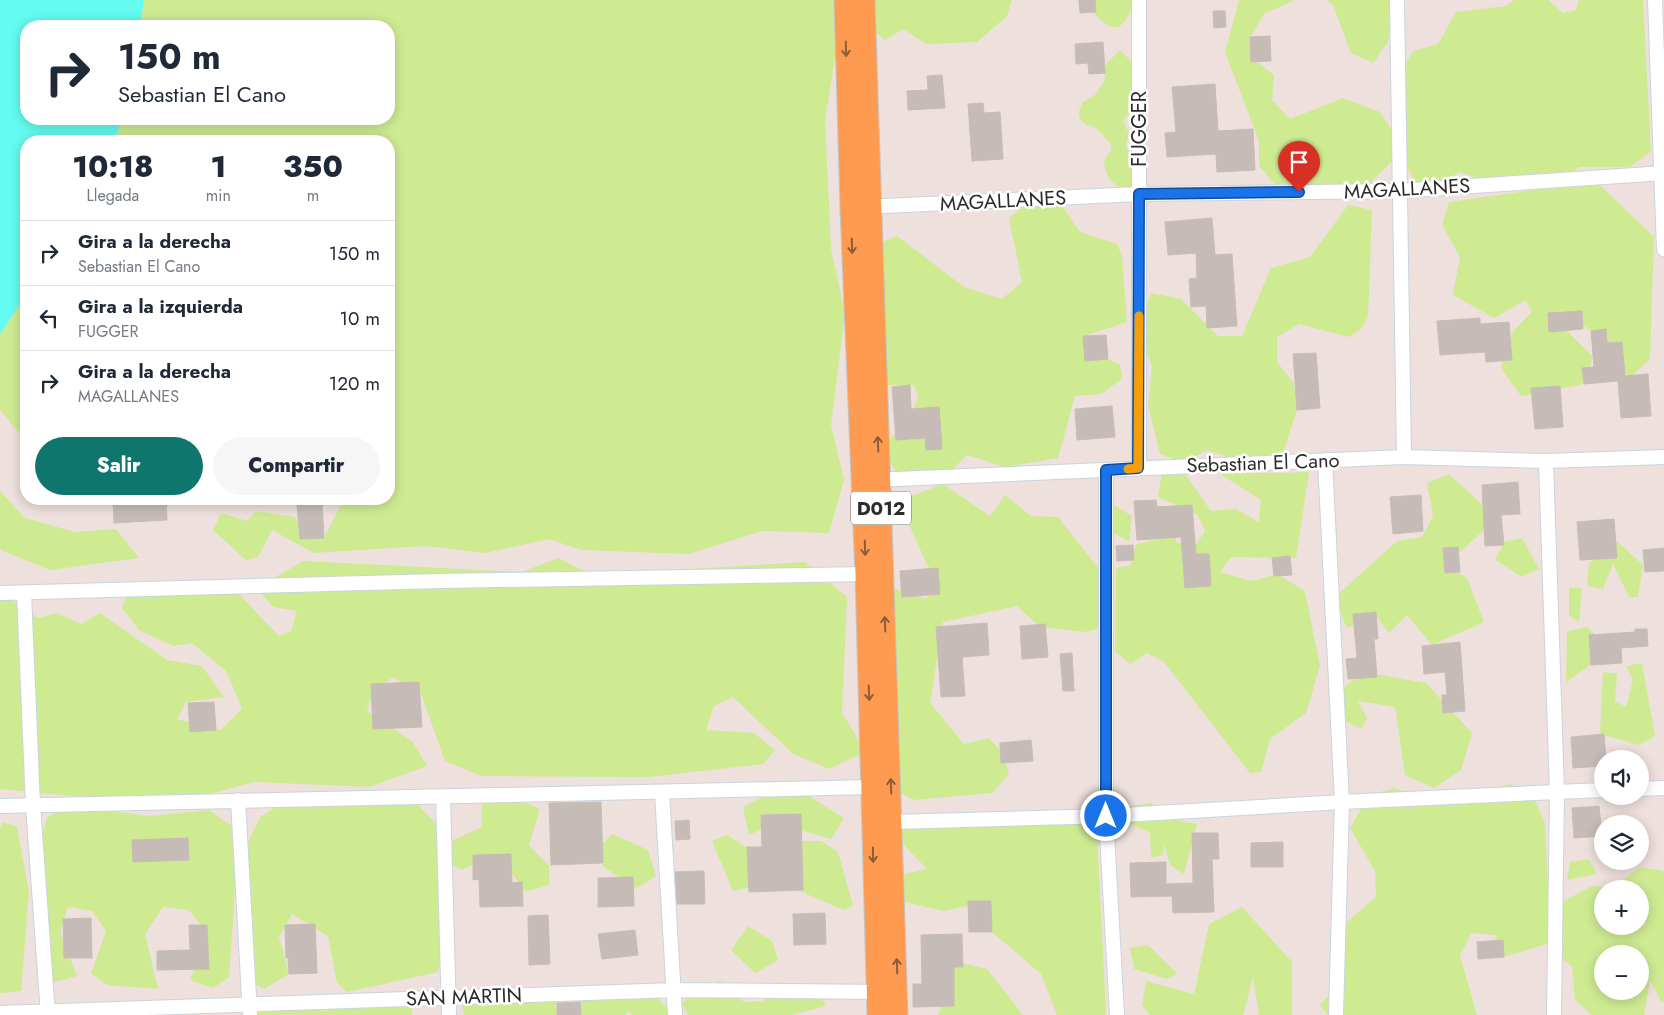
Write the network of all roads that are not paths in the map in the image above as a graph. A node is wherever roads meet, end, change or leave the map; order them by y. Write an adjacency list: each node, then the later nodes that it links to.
1 (845, 0): 9 (main road, D012, one-way to 9)
2 (864, 0): 9 (main road, D012)
3 (1138, 0): 8 (street, FUGGER)
4 (1397, 0): 7 (street)
5 (1655, 0): 6 (street)
6 (1663, 173): 7 (street, MAGALLANES); 10 (street)
7 (1399, 191): 8 (street, MAGALLANES); 12 (street)
8 (1139, 194): 9 (street, MAGALLANES); 15 (street, FUGGER)
9 (861, 207): 17 (main road, D012)
10 (1664, 249)
11 (1664, 456): 14 (street, Sebastian El Cano)
12 (1404, 457): 13 (street, Sebastian El Cano); 14 (street, Sebastian El Cano)
13 (1325, 460): 15 (street, Sebastian El Cano); 29 (street)
14 (1546, 461): 26 (street)
15 (1138, 468): 16 (street, Sebastian El Cano)
16 (1106, 470): 17 (street, Sebastian El Cano); 32 (street)
17 (871, 480): 18 (main road, D012, one-way to 18); 33 (main road, D012, one-way to 17)
18 (866, 574): 20 (street); 21 (main road, D012, one-way to 21)
19 (0, 593): 20 (street)
20 (24, 593): 30 (street)
21 (872, 787): 25 (street); 35 (main road, D012, one-way to 35)
22 (1664, 788): 23 (street)
23 (1649, 789)
24 (1594, 790): 26 (street)
25 (662, 792): 27 (street); 34 (street)
26 (1557, 792): 29 (street); 46 (street)
27 (443, 796): 28 (street); 36 (street)
28 (238, 800): 30 (street); 37 (street)
29 (1342, 802): 32 (street); 45 (street)
30 (33, 805): 31 (street); 39 (street)
31 (0, 806)
32 (1106, 816): 33 (street); 44 (street)
33 (892, 822): 35 (main road, D012, one-way to 33)
34 (674, 990): 35 (street, SAN MARTIN); 36 (street, SAN MARTIN); 41 (street)
35 (887, 992): 42 (main road, D012); 43 (main road, D012)
36 (449, 997): 37 (street, SAN MARTIN); 40 (street)
37 (250, 1009): 39 (street, SAN MARTIN)
38 (0, 1012): 39 (street, SAN MARTIN)
39 (48, 1013)
40 (449, 1015)
41 (675, 1015)
42 (878, 1015)
43 (897, 1015)
44 (1117, 1015)
45 (1336, 1015)
46 (1554, 1015)

